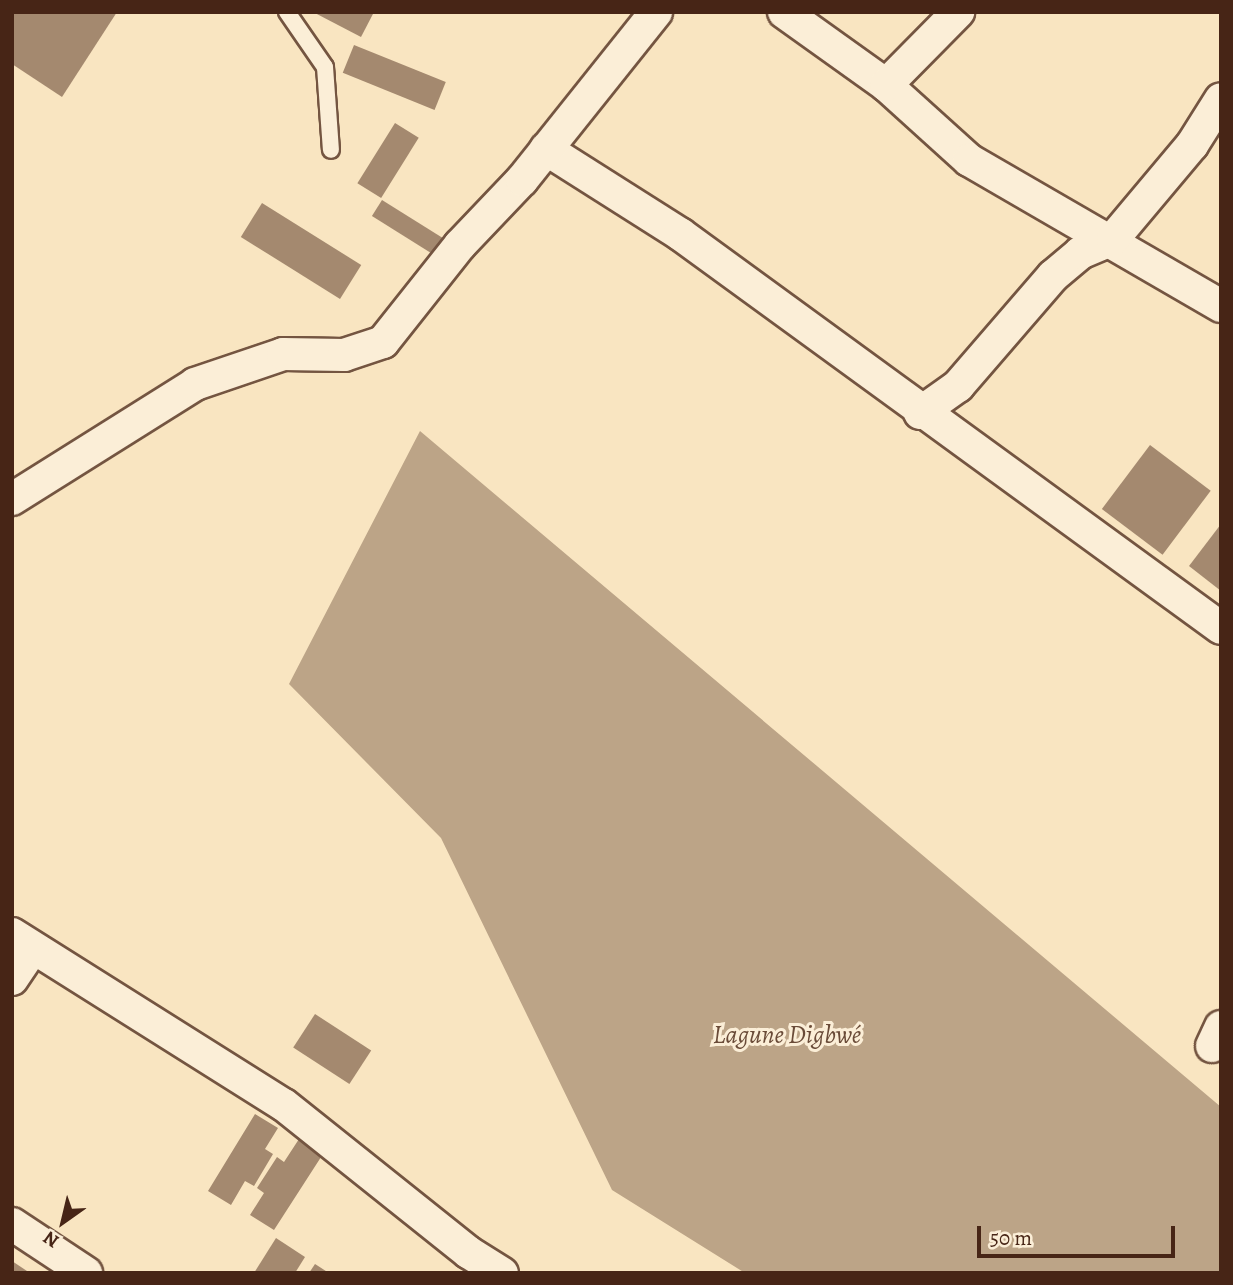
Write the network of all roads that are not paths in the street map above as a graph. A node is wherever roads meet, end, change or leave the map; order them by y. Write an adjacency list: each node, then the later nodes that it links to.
1 (287, 12): 8 (lane)
2 (656, 12): 7 (street)
3 (784, 12): 5 (street)
4 (958, 12): 5 (street)
5 (886, 85): 9 (street)
6 (1221, 99): 9 (street)
7 (546, 149): 11 (street); 12 (street)
8 (331, 150)
9 (1113, 239): 10 (street); 11 (street)
10 (1221, 306)
11 (920, 413): 13 (street)
12 (12, 499)
13 (1221, 628)
14 (22, 941): 15 (street); 17 (street)
15 (12, 979)
16 (12, 1224): 18 (street)
17 (461, 1262): 19 (street)
18 (86, 1273)
19 (502, 1273)

